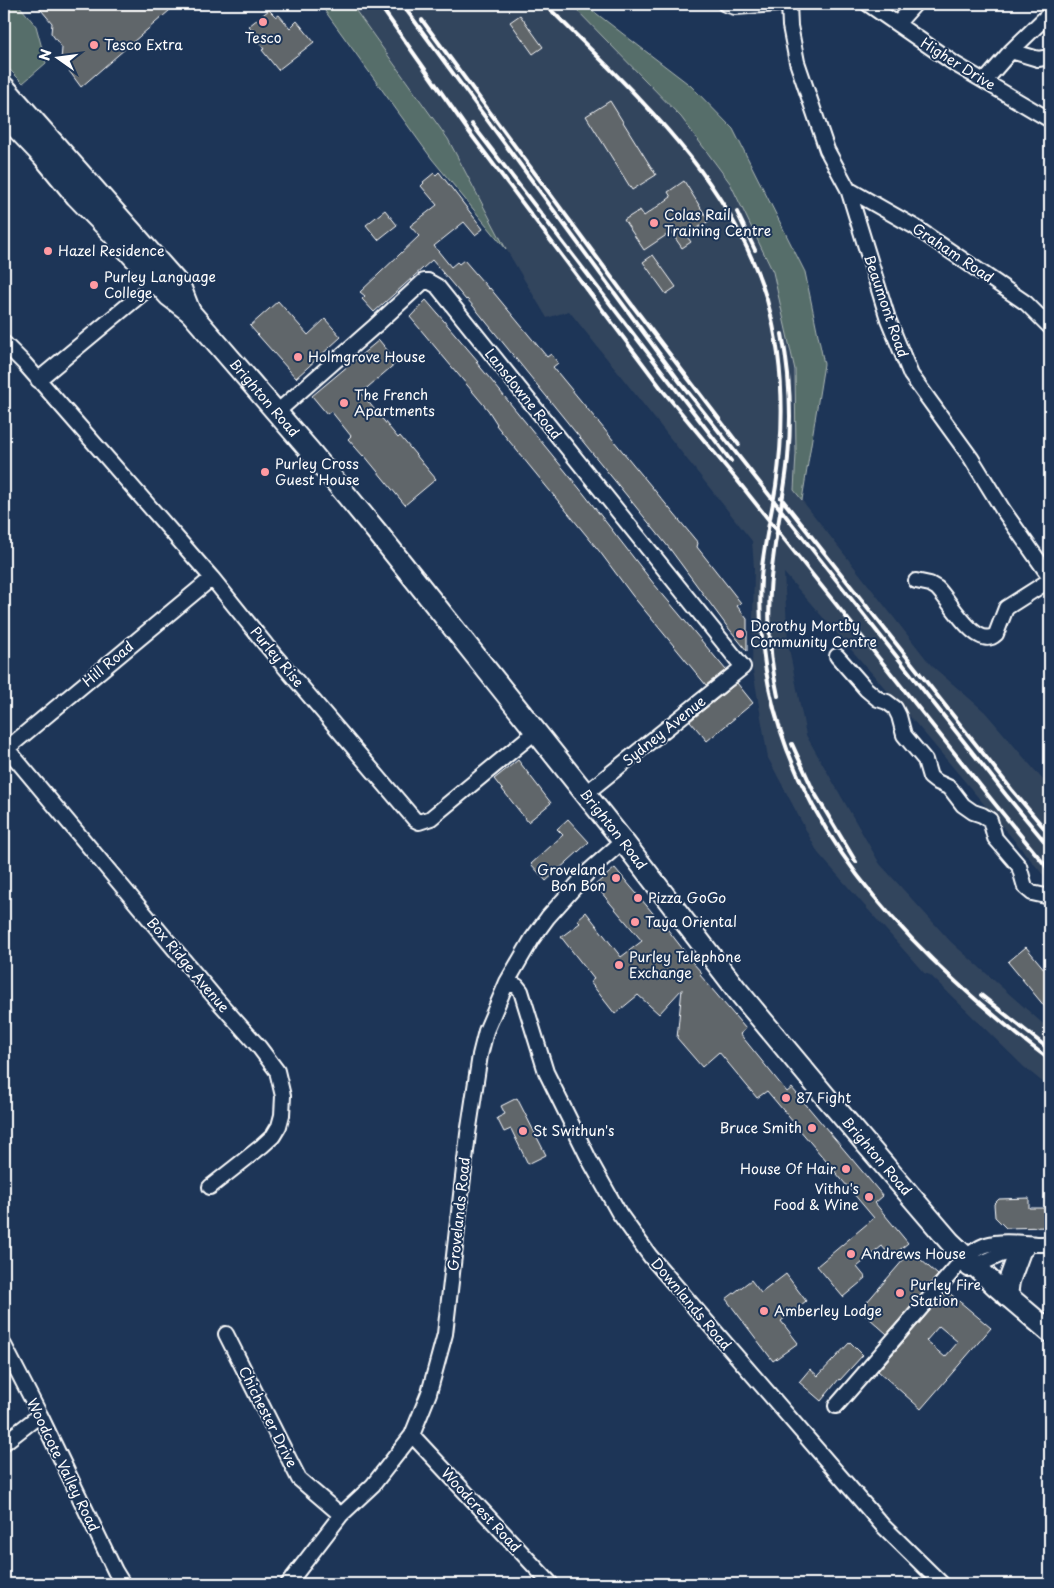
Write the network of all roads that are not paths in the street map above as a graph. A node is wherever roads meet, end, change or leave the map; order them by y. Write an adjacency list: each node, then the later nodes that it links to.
1 (725, 4): 2 (street)
2 (778, 4)
3 (789, 4): 14 (street, Beaumont Road)
4 (868, 4): 7 (street, Higher Drive)
5 (914, 4): 7 (street)
6 (1050, 13): 8 (street)
7 (897, 24): 10 (street, Higher Drive)
8 (1011, 51): 9 (street); 10 (street)
9 (1050, 58)
10 (985, 81): 13 (street, Higher Drive)
11 (4, 87): 16 (highway, Brighton Road)
12 (4, 115): 15 (highway, Brighton Road)
13 (1050, 120)
14 (848, 189): 17 (street, Graham Road); 22 (street, Beaumont Road)
15 (156, 282): 16 (highway, Brighton Road); 19 (street)
16 (190, 312): 20 (highway, Brighton Road)
17 (1050, 327)
18 (4, 343): 19 (street, Purley Rise)
19 (38, 380): 21 (street, Purley Rise)
20 (277, 412): 25 (street, Lansdowne Road); 26 (highway, Brighton Road)
21 (212, 578): 26 (street, Purley Rise); 27 (street, Hill Road)
22 (1050, 579): 23 (street)
23 (916, 581)
24 (837, 656): 30 (street)
25 (743, 667): 28 (street, Sydney Avenue)
26 (535, 732): 28 (highway, Brighton Road)
27 (5, 748): 32 (street, Box Ridge Avenue)
28 (585, 794): 29 (highway, Brighton Road)
29 (623, 841): 31 (street, Grovelands Road); 35 (highway, Brighton Road)
30 (1050, 897)
31 (507, 982): 42 (street, Grovelands Road); 48 (street, Downlands Road)
32 (210, 1186)
33 (1050, 1244): 34 (street)
34 (1025, 1248): 35 (street); 36 (highway)
35 (970, 1261): 36 (highway, Brighton Road); 40 (street)
36 (1007, 1296): 37 (highway, Brighton Road)
37 (1050, 1332)
38 (226, 1334): 44 (street, Chichester Drive)
39 (4, 1345): 41 (street, Woodcote Valley Road)
40 (836, 1406)
41 (40, 1415): 43 (street); 45 (street, Woodcote Valley Road)
42 (412, 1435): 44 (street, Grovelands Road); 47 (street, Woodcrest Road)
43 (4, 1443)
44 (341, 1515): 46 (street, Grovelands Road)
45 (123, 1584)
46 (288, 1584)
47 (551, 1584)
48 (942, 1584)

